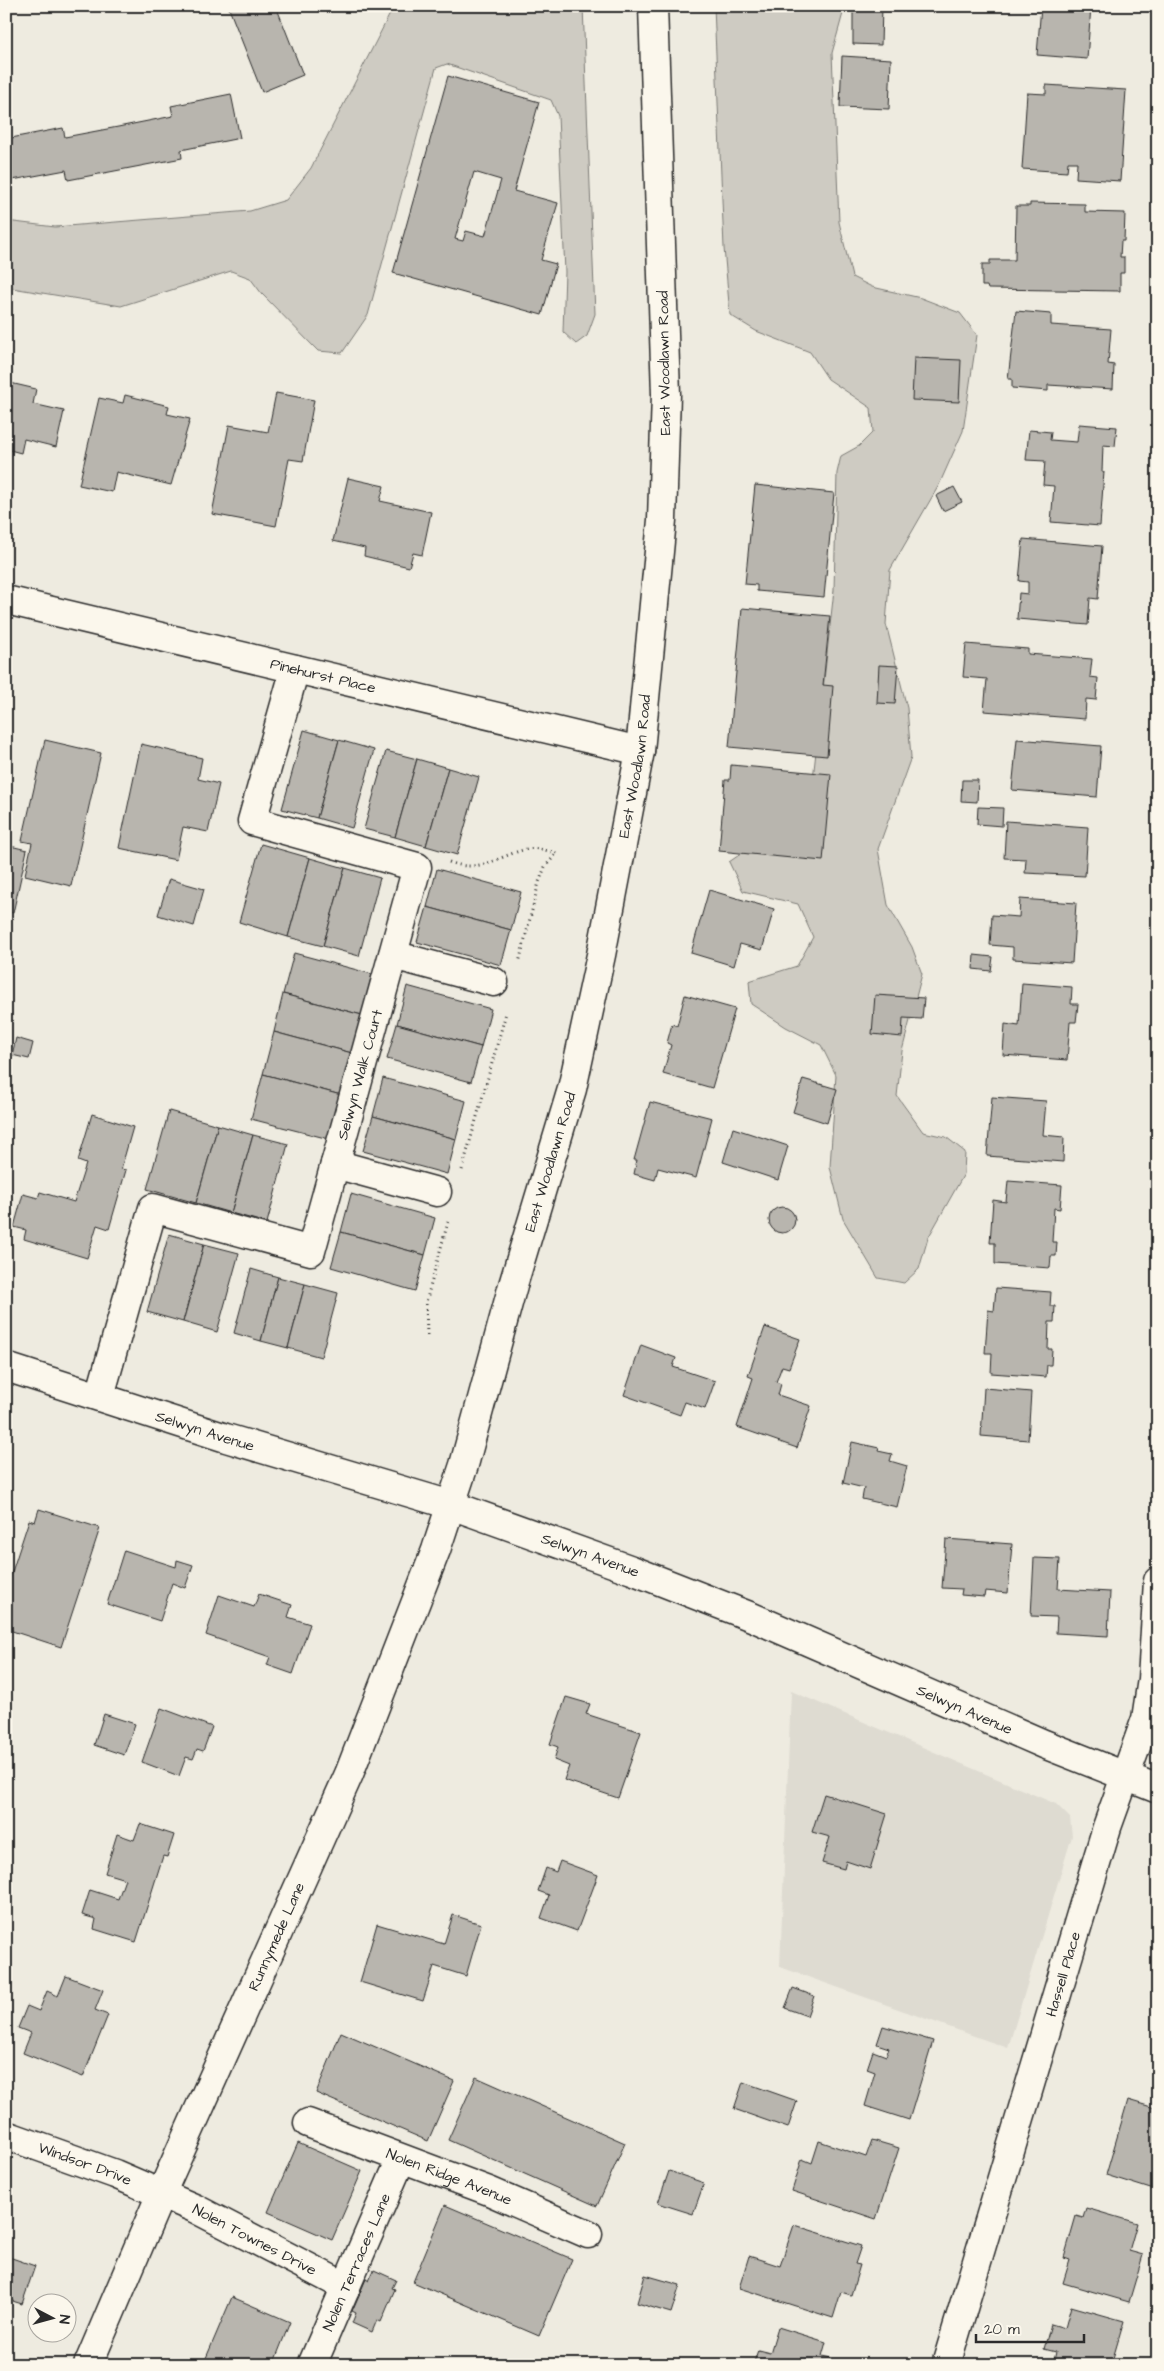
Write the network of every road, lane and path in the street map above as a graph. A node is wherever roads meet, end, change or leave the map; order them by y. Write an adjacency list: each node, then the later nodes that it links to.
1 (653, 6): 4 (street, East Woodlawn Road)
2 (6, 600): 3 (street, Pinehurst Place)
3 (295, 669): 4 (street, Pinehurst Place); 5 (street)
4 (640, 751): 16 (street, East Woodlawn Road)
5 (417, 867): 6 (street, Selwyn Walk Court); 7 (path)
6 (393, 955): 8 (street); 9 (street, Selwyn Walk Court)
7 (518, 966)
8 (501, 993): 10 (path)
9 (335, 1164): 11 (street); 15 (street, Selwyn Walk Court)
10 (460, 1177)
11 (438, 1192)
12 (450, 1216): 13 (path)
13 (427, 1335)
14 (6, 1367): 15 (street, Selwyn Avenue)
15 (100, 1396): 16 (street, Selwyn Avenue)
16 (451, 1505): 18 (street, Selwyn Avenue); 23 (street, Runnymede Lane)
17 (1158, 1580): 18 (street, Hassell Place)
18 (1126, 1777): 19 (street, Selwyn Avenue); 28 (street, Hassell Place)
19 (1158, 1789)
20 (308, 2123): 22 (street, Nolen Ridge Avenue)
21 (6, 2135): 23 (street, Windsor Drive)
22 (401, 2159): 24 (street, Nolen Ridge Avenue); 25 (street, Nolen Terraces Lane)
23 (161, 2194): 25 (street, Nolen Townes Drive); 26 (street, Runnymede Lane)
24 (588, 2234)
25 (346, 2287): 27 (street, Nolen Terraces Lane)
26 (88, 2365)
27 (312, 2365)
28 (946, 2365)

